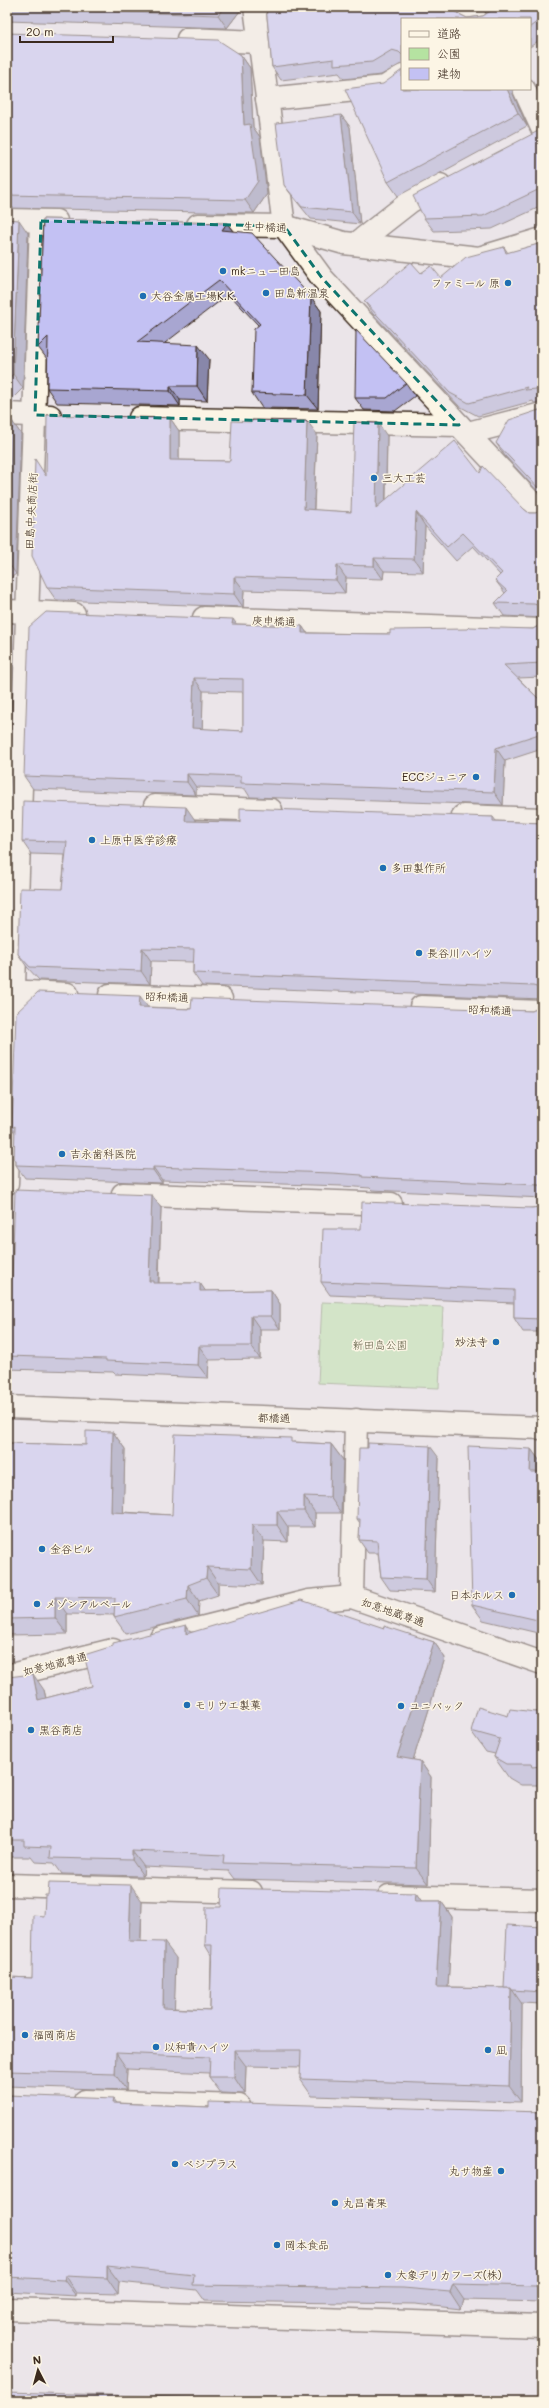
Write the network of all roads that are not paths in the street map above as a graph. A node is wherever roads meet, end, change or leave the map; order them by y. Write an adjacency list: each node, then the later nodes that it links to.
1 (255, 7): 5 (street)
2 (468, 7): 3 (street)
3 (488, 17)
4 (165, 39): 5 (street)
5 (259, 42): 8 (street)
6 (401, 77): 8 (street)
7 (524, 90): 9 (street)
8 (267, 99): 15 (street)
9 (537, 133)
10 (459, 175): 17 (street)
11 (7, 220): 12 (street)
12 (41, 221): 13 (street); 20 (street, 田島中央商店街)
13 (78, 222)
14 (177, 225): 15 (street, 生中橋通)
15 (284, 226): 17 (street, 生中橋通); 23 (street)
16 (542, 239): 17 (street, 生中橋通)
17 (356, 244)
18 (7, 414): 20 (street)
19 (542, 414): 23 (street)
20 (35, 415): 21 (street); 25 (street, 田島中央商店街)
21 (67, 416)
22 (123, 417): 23 (street)
23 (463, 429): 24 (street)
24 (542, 514)
25 (17, 612): 26 (street); 29 (street, 田島中央商店街)
26 (98, 614)
27 (185, 618): 28 (street, 庚申橋通)
28 (542, 630)
29 (13, 801): 30 (street); 35 (street, 田島中央商店街)
30 (43, 802)
31 (138, 806): 32 (street)
32 (288, 810)
33 (439, 816): 34 (street)
34 (542, 819)
35 (11, 992): 36 (street, 昭和橋通); 39 (street, 田島中央商店街)
36 (238, 1000)
37 (398, 1006): 38 (street, 昭和橋通)
38 (542, 1012)
39 (12, 1188)
40 (103, 1193): 41 (street)
41 (414, 1205)
42 (7, 1407): 43 (street, 都橋通)
43 (356, 1420): 44 (street, 都橋通); 45 (street)
44 (542, 1428)
45 (352, 1597): 46 (street, 如意地蔵尊通); 47 (street, 如意地蔵尊通)
46 (542, 1663)
47 (7, 1676)
48 (7, 1885): 49 (street)
49 (270, 1892)
50 (366, 1895): 51 (street)
51 (542, 1900)
52 (63, 2101): 53 (street)
53 (262, 2107)
54 (7, 2309): 55 (street)
55 (542, 2326)

